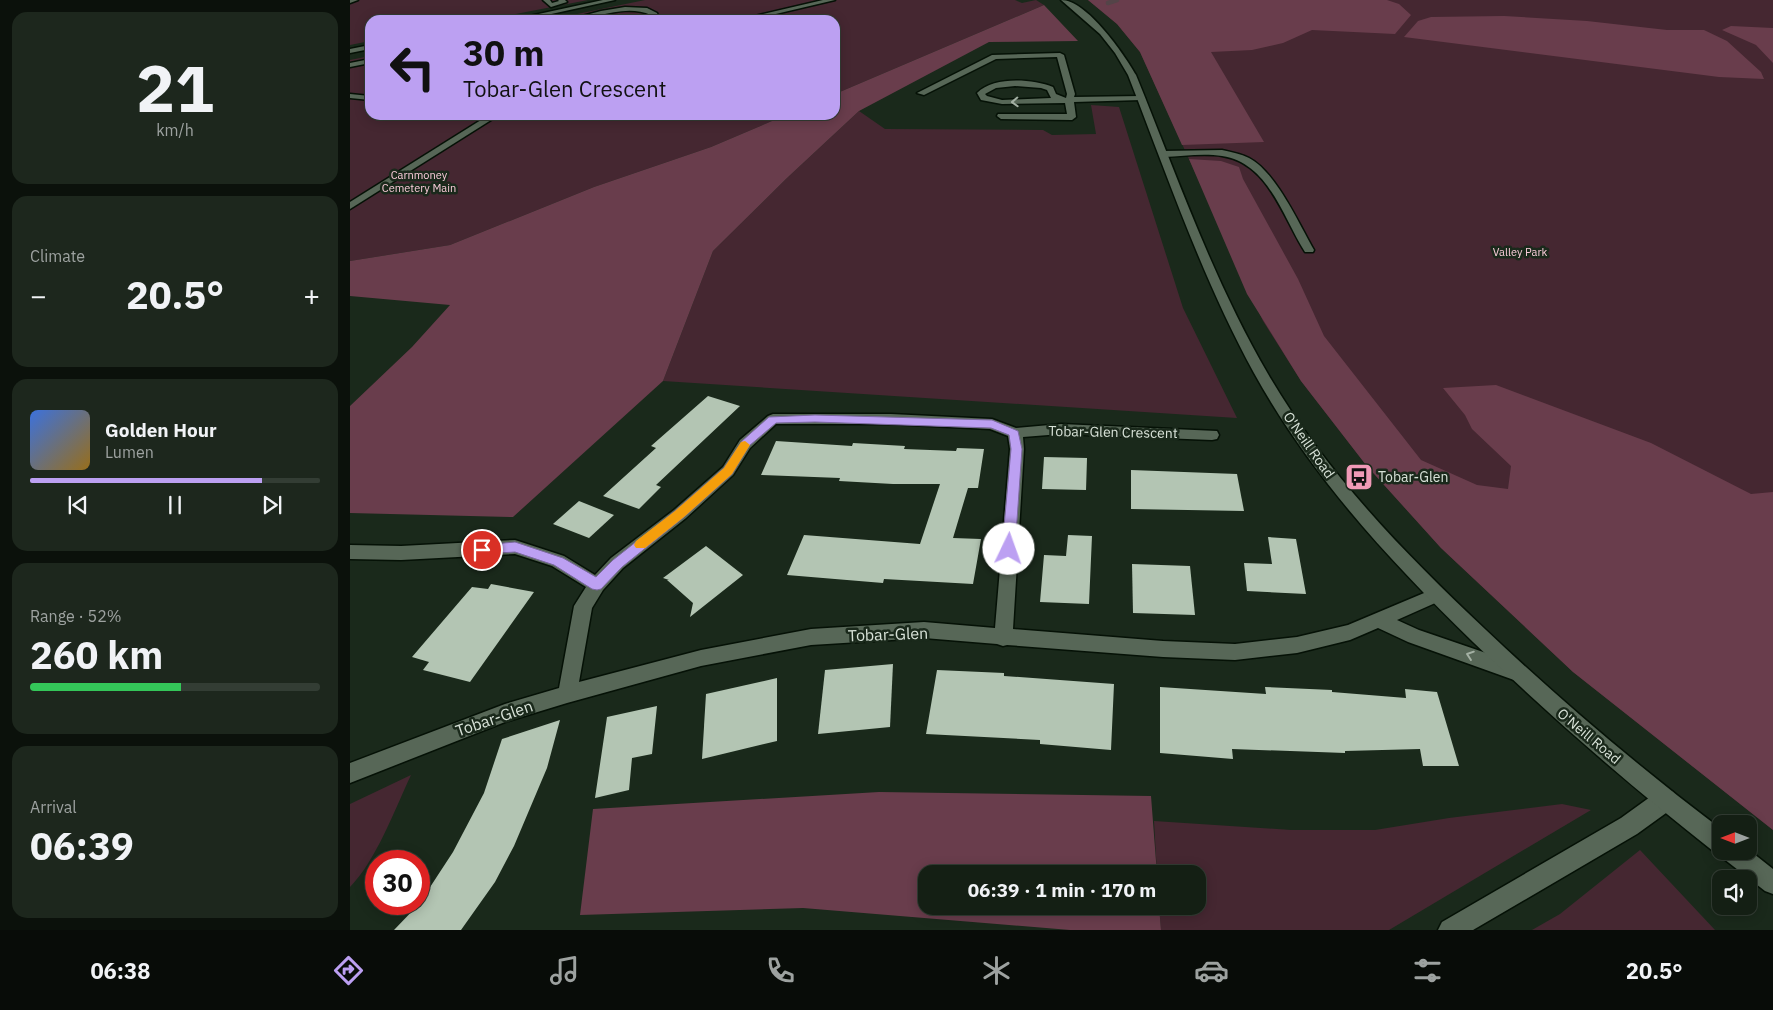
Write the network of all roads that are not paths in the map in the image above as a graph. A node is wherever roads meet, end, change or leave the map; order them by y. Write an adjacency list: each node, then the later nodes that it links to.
1 (356, 0): 7 (street)
2 (546, 0): 3 (street)
3 (561, 0)
4 (612, 0): 8 (street)
5 (832, 0): 11 (street)
6 (1064, 0): 19 (street, O'Neill Road)
7 (350, 1)
8 (538, 15)
9 (594, 15): 10 (street)
10 (654, 15)
11 (764, 15)
12 (365, 48): 13 (street)
13 (350, 51)
14 (365, 62): 15 (street)
15 (350, 65)
16 (921, 93): 20 (street)
17 (350, 96): 18 (street)
18 (365, 98)
19 (1141, 98): 20 (street); 23 (street, O'Neill Road)
20 (1066, 100): 20 (street, one-way to 20); 21 (street)
21 (1001, 116)
22 (487, 120): 24 (street)
23 (1164, 154): 25 (street); 30 (street, O'Neill Road)
24 (350, 206)
25 (1309, 250)
26 (1015, 433): 27 (street, Tobar-Glen Crescent); 29 (street, Tobar-Glen Crescent); 32 (street)
27 (1212, 435)
28 (350, 552): 29 (street)
29 (597, 585): 34 (street, Tobar-Glen Crescent)
30 (1436, 595): 31 (street, Tobar-Glen); 33 (street, O'Neill Road)
31 (1379, 620): 32 (street, Tobar-Glen); 33 (street, one-way to 31)
32 (1003, 638): 34 (street, Tobar-Glen)
33 (1516, 671): 36 (street, O'Neill Road)
34 (567, 694): 35 (street, Tobar-Glen)
35 (350, 774)
36 (1665, 800): 37 (street, O'Neill Road); 40 (street)
37 (1712, 836)
38 (1744, 860): 39 (street)
39 (1773, 883)
40 (1450, 930)

